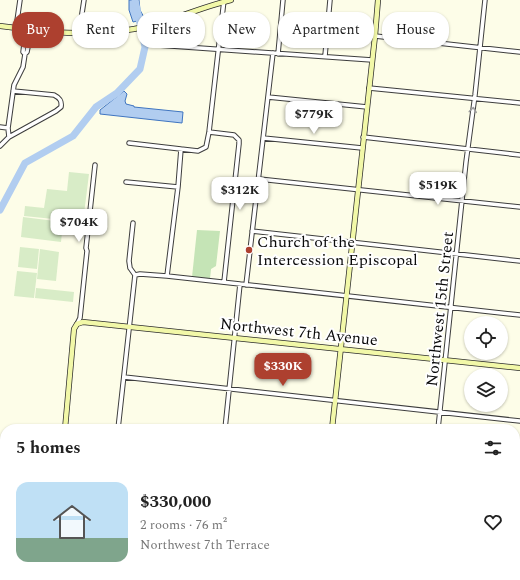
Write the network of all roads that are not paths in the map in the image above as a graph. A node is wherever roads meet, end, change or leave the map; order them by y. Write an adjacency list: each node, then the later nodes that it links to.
1 (20, 0): 9 (street)
2 (84, 0): 10 (street)
3 (231, 0): 8 (street)
4 (283, 0): 21 (street)
5 (330, 0): 22 (street)
6 (378, 0): 14 (street)
7 (485, 0): 17 (street, Northwest 15th Street)
8 (224, 1): 13 (street); 18 (street)
9 (18, 12)
10 (82, 12)
11 (0, 26): 12 (street)
12 (12, 28)
13 (129, 30)
14 (375, 36): 17 (street); 23 (street)
15 (24, 48): 25 (street)
16 (204, 48): 18 (street)
17 (480, 48): 19 (street); 27 (street, Northwest 15th Street)
18 (219, 49): 20 (street); 32 (street)
19 (520, 52)
20 (273, 53): 21 (street); 26 (street)
21 (278, 54): 22 (street)
22 (325, 56): 23 (street)
23 (372, 60): 24 (street)
24 (369, 88): 27 (street); 29 (street)
25 (13, 90): 31 (street); 33 (street)
26 (268, 97): 29 (street); 35 (street)
27 (474, 98): 28 (street); 40 (street, Northwest 15th Street, one-way to 27)
28 (520, 103)
29 (367, 107): 34 (street)
30 (0, 127): 31 (street)
31 (8, 128): 33 (street)
32 (209, 132): 39 (street); 56 (street)
33 (9, 137): 37 (street)
34 (363, 137): 38 (street); 40 (street)
35 (263, 138): 38 (street); 43 (street)
36 (128, 143): 39 (street)
37 (0, 146)
38 (362, 148): 46 (street)
39 (181, 149): 45 (street)
40 (468, 149): 41 (street); 47 (street, Northwest 15th Street)
41 (520, 155)
42 (95, 165): 62 (street)
43 (258, 178): 46 (street); 50 (street)
44 (126, 182): 45 (street)
45 (178, 187): 55 (street)
46 (358, 189): 47 (street); 51 (street)
47 (462, 200): 48 (street); 52 (street, Northwest 15th Street)
48 (520, 207)
49 (133, 223): 54 (street)
50 (252, 232): 51 (street); 58 (street)
51 (352, 243): 52 (street); 59 (street)
52 (456, 254): 53 (street); 60 (street, Northwest 15th Street)
53 (520, 261)
54 (135, 275): 55 (street); 63 (street)
55 (167, 276): 56 (street)
56 (224, 282): 57 (street)
57 (240, 284): 58 (street); 64 (street)
58 (246, 285): 59 (street)
59 (346, 295): 60 (street); 65 (street)
60 (451, 307): 61 (street); 66 (street, Northwest 15th Street)
61 (520, 315)
62 (77, 324): 63 (street, Northwest 7th Avenue); 73 (street)
63 (129, 326): 64 (street, Northwest 7th Avenue); 68 (street)
64 (235, 337): 65 (street, Northwest 7th Avenue); 69 (street)
65 (341, 349): 66 (street, Northwest 7th Avenue); 70 (street)
66 (445, 360): 67 (street, Northwest 7th Avenue); 71 (street, Northwest 15th Street)
67 (520, 368)
68 (124, 377): 69 (street); 74 (street)
69 (230, 389): 70 (street); 75 (street)
70 (335, 400): 71 (street); 76 (street)
71 (440, 412): 72 (street); 77 (street, Northwest 15th Street)
72 (520, 421)
73 (65, 424)
74 (119, 424)
75 (226, 424)
76 (333, 424)
77 (439, 424)

